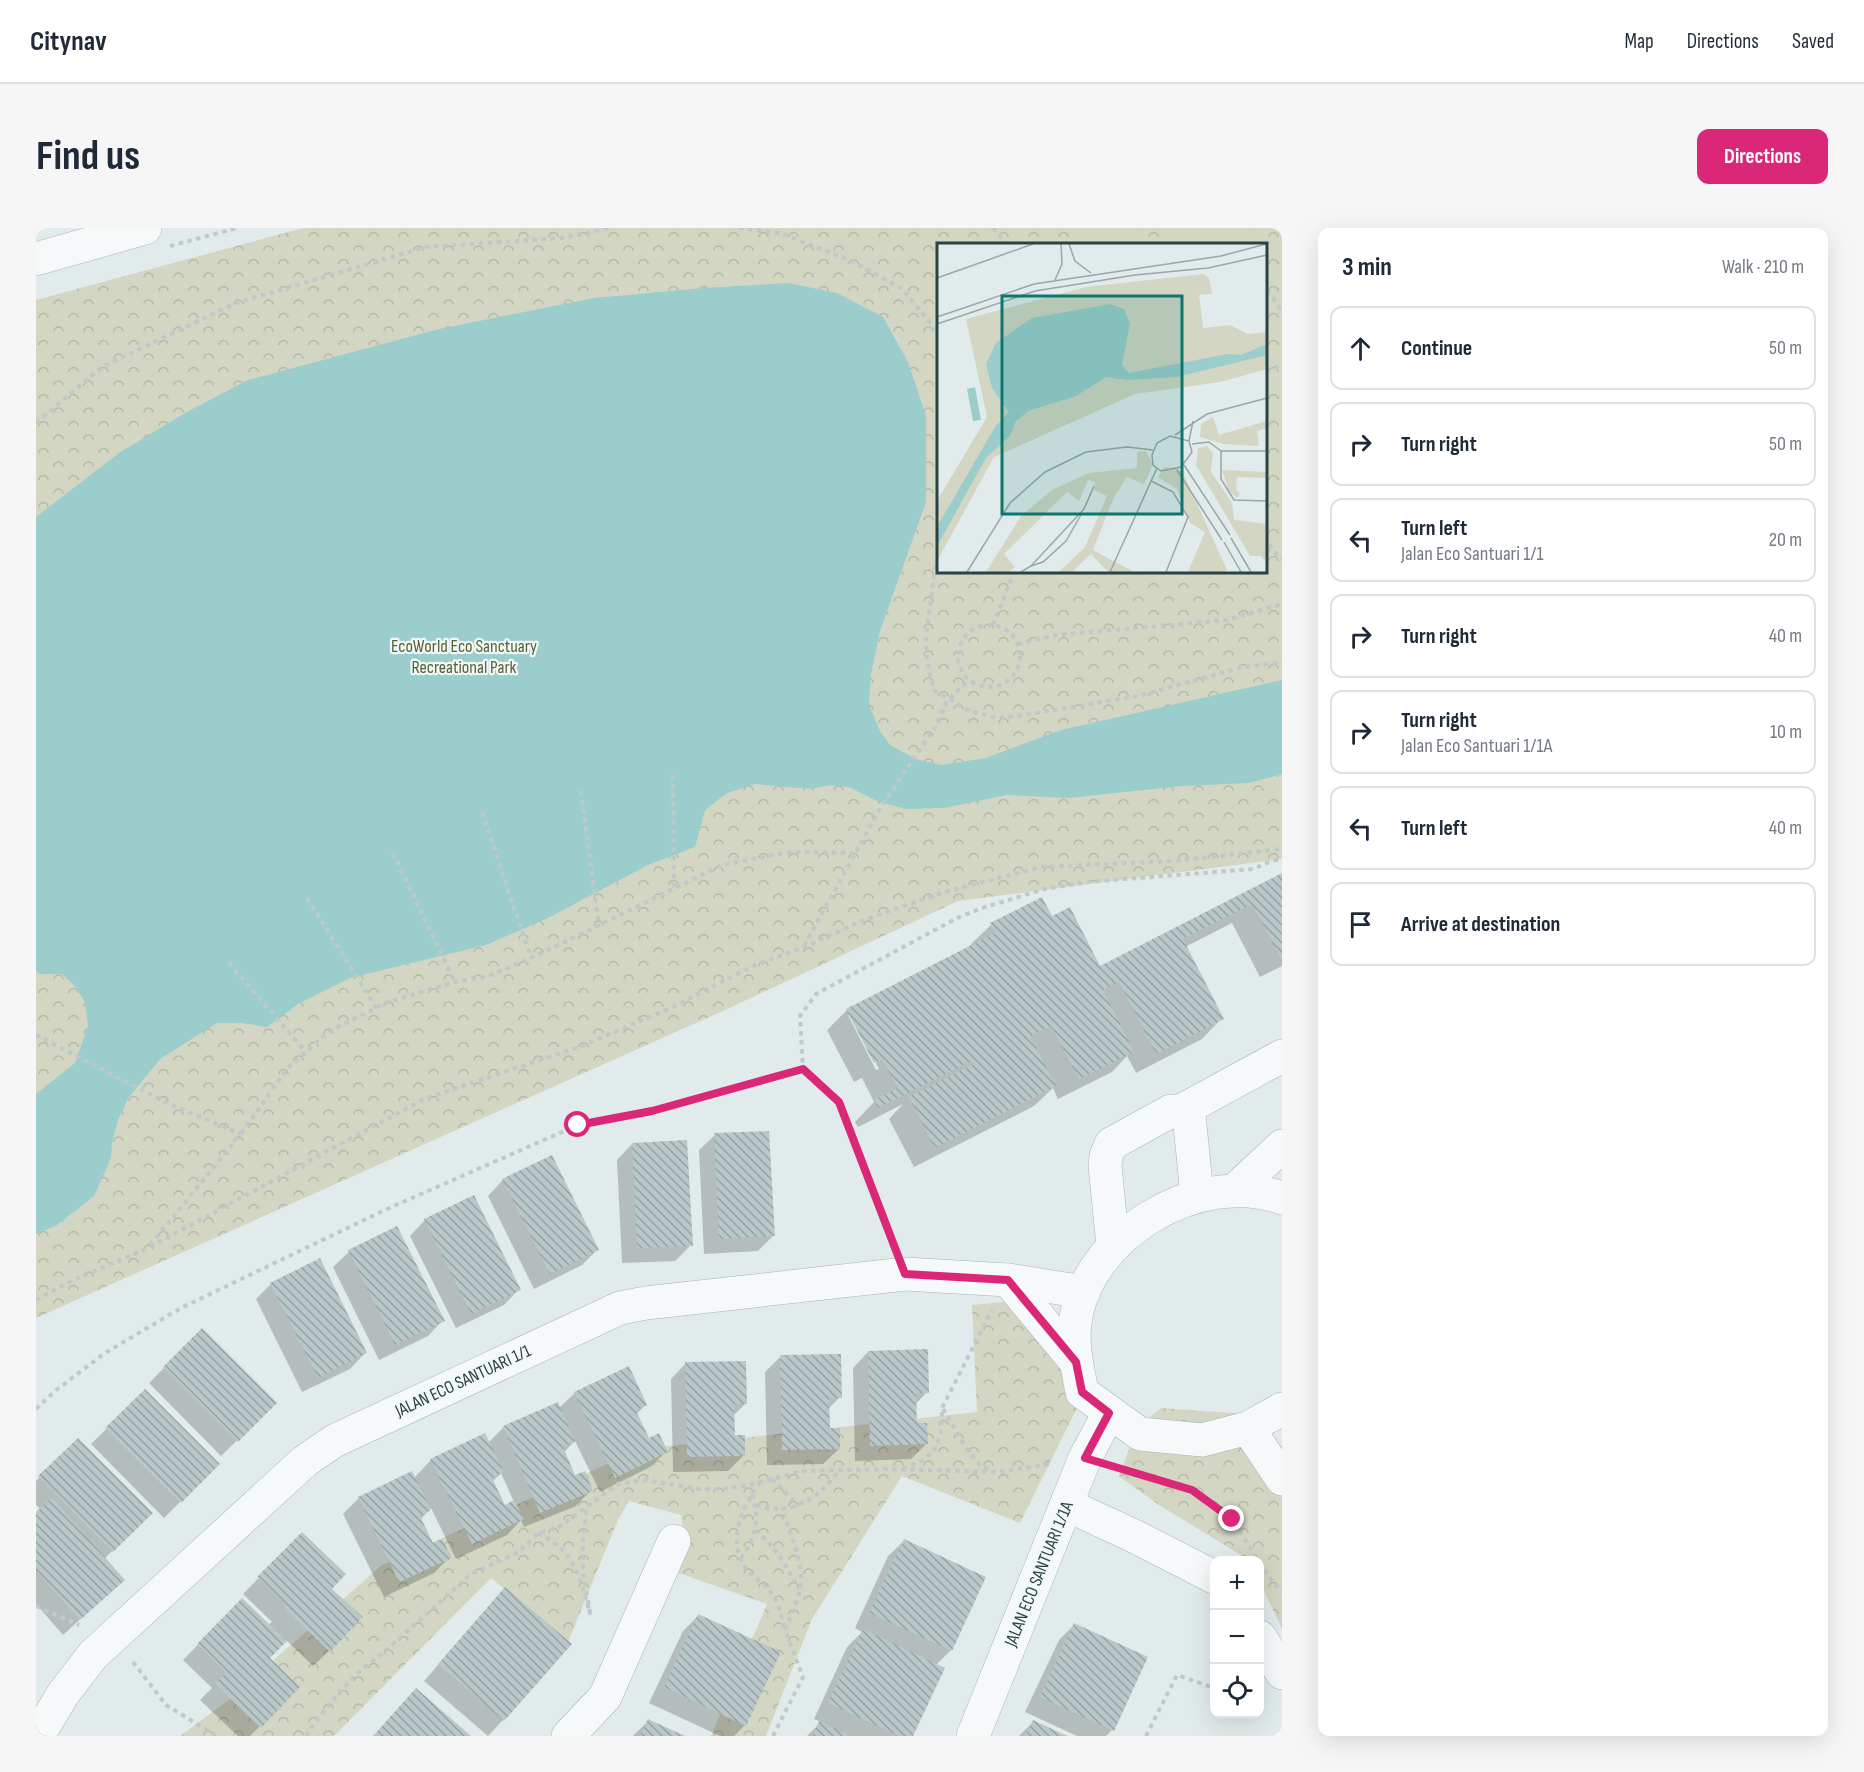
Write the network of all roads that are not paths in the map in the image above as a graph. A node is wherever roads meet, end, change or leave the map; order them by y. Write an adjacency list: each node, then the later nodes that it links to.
1 (145, 228): 2 (street)
2 (36, 259)
3 (1282, 1056): 4 (street)
4 (1181, 1111): 7 (street); 9 (street)
5 (1282, 1146): 6 (street)
6 (1236, 1190): 7 (street); 8 (street)
7 (1197, 1195): 9 (street)
8 (1282, 1198)
9 (1113, 1246): 11 (street)
10 (1008, 1280): 11 (street, JALAN ECO SANTUARI 1/1); 12 (street); 23 (street, JALAN ECO SANTUARI 1/1)
11 (1084, 1292): 12 (street)
12 (1076, 1362): 14 (street)
13 (1282, 1409): 15 (street)
14 (1109, 1413): 15 (street); 17 (street, JALAN ECO SANTUARI 1/1A)
15 (1248, 1428): 16 (street)
16 (1282, 1479)
17 (1066, 1505): 19 (street); 26 (street, JALAN ECO SANTUARI 1/1A)
18 (674, 1541): 22 (street)
19 (1210, 1574)
20 (1264, 1644): 21 (street)
21 (1282, 1673)
22 (605, 1697): 24 (street); 25 (street)
23 (39, 1736)
24 (568, 1736)
25 (587, 1736)
26 (973, 1736)

